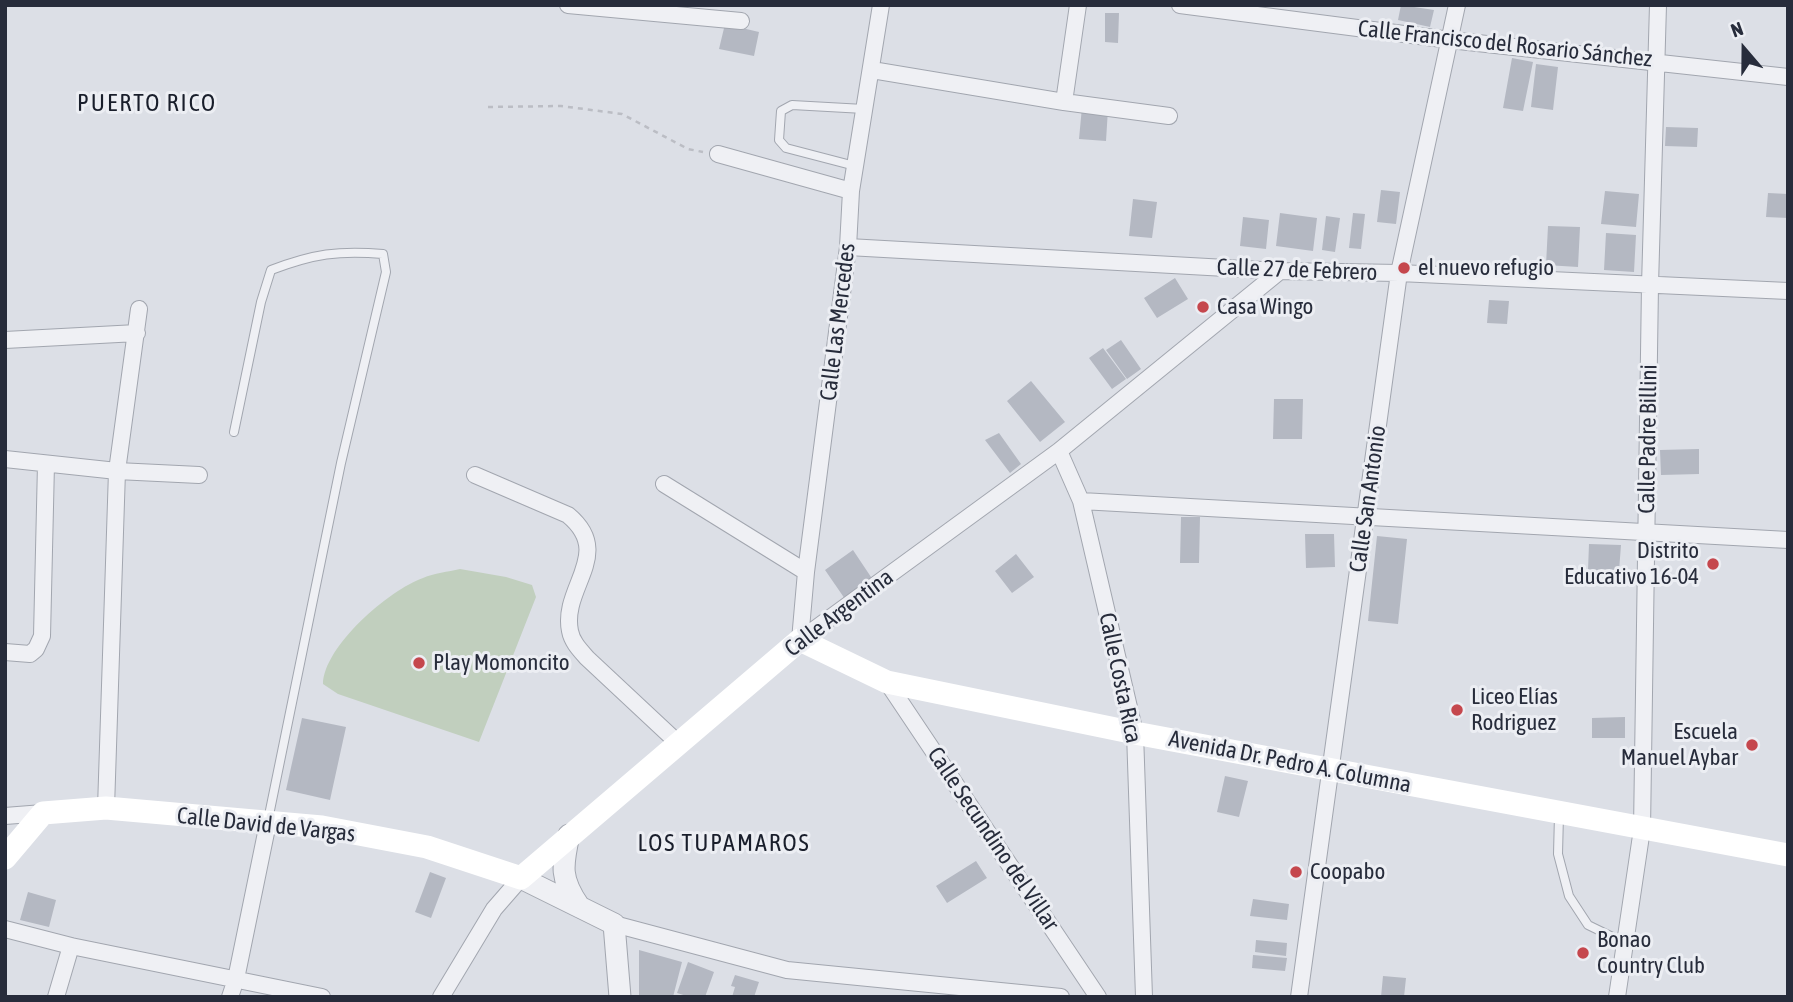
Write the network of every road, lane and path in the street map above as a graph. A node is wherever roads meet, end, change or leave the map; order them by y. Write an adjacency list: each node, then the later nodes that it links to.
1 (568, 5): 7 (street)
2 (881, 5): 10 (street, Calle Las Mercedes)
3 (1078, 5): 12 (street)
4 (1180, 5): 8 (street, Calle Francisco del Rosario Sánchez)
5 (1457, 5): 8 (street, Calle San Antonio)
6 (1658, 5): 9 (street, Calle Padre Billini)
7 (741, 21)
8 (1450, 40): 9 (street, Calle Francisco del Rosario Sánchez); 21 (street, Calle San Antonio)
9 (1658, 62): 11 (street, Calle Francisco del Rosario Sánchez); 22 (street, Calle Padre Billini)
10 (872, 70): 12 (street); 14 (street, Calle Las Mercedes)
11 (1788, 77)
12 (1064, 102): 15 (street)
13 (488, 107): 16 (path)
14 (865, 109): 17 (street, Calle Las Mercedes); 17 (lane)
15 (1170, 116)
16 (718, 154): 18 (street)
17 (855, 166): 18 (street, Calle Las Mercedes)
18 (851, 191): 19 (street, Calle Las Mercedes)
19 (848, 247): 20 (street, Calle 27 de Febrero); 39 (street, Calle Las Mercedes)
20 (1280, 271): 21 (street, Calle 27 de Febrero); 28 (street, Calle Argentina)
21 (1399, 273): 22 (street, Calle 27 de Febrero); 36 (street, Calle San Antonio)
22 (1650, 285): 23 (street, Calle 27 de Febrero); 37 (street, Calle Padre Billini)
23 (1788, 291)
24 (139, 309): 25 (street)
25 (137, 333): 26 (street); 31 (street)
26 (5, 340)
27 (234, 432): 50 (lane)
28 (1059, 451): 35 (street, Calle Costa Rica); 40 (street, Calle Argentina)
29 (5, 459): 30 (street)
30 (46, 464): 31 (street); 41 (street)
31 (117, 471): 32 (street); 46 (street)
32 (198, 475)
33 (475, 475): 44 (street)
34 (664, 484): 39 (street)
35 (1081, 501): 36 (street); 43 (street, Calle Costa Rica)
36 (1366, 516): 37 (street); 45 (street, Calle San Antonio)
37 (1647, 531): 38 (street); 51 (street, Calle Padre Billini)
38 (1788, 540)
39 (807, 572): 40 (street, Calle Las Mercedes)
40 (800, 640): 42 (main road, Avenida Dr. Pedro A. Columna); 44 (main road, Calle Argentina)
41 (5, 652)
42 (887, 682): 43 (main road, Avenida Dr. Pedro A. Columna); 68 (street, Calle Secundino del Villar)
43 (1135, 733): 45 (main road, Avenida Dr. Pedro A. Columna); 69 (street, Calle Costa Rica)
44 (678, 743): 52 (main road, Calle Argentina)
45 (1330, 769): 48 (main road, Avenida Dr. Pedro A. Columna); 70 (street, Calle San Antonio)
46 (106, 808): 47 (main road, Calle David de Vargas); 50 (main road, Calle David de Vargas)
47 (43, 813): 49 (street, Calle David de Vargas); 54 (main road)
48 (1559, 813): 51 (main road, Avenida Dr. Pedro A. Columna); 59 (lane)
49 (5, 816)
50 (268, 823): 55 (main road, Calle David de Vargas); 61 (street)
51 (1642, 829): 53 (main road, Avenida Dr. Pedro A. Columna); 59 (street, Calle Padre Billini)
52 (569, 835): 55 (main road, Calle Argentina); 56 (street)
53 (1788, 855)
54 (5, 858)
55 (521, 878): 56 (street); 65 (street, Calle Argentina)
56 (579, 906): 57 (street)
57 (614, 924): 66 (street); 67 (street)
58 (5, 929): 60 (street)
59 (1625, 943): 71 (street, Calle Padre Billini)
60 (71, 946): 61 (street); 62 (street)
61 (236, 979): 63 (street); 64 (street)
62 (56, 997)
63 (230, 997)
64 (322, 997)
65 (441, 997)
66 (620, 997)
67 (1061, 997)
68 (1098, 997)
69 (1144, 997)
70 (1298, 997)
71 (1617, 997)

